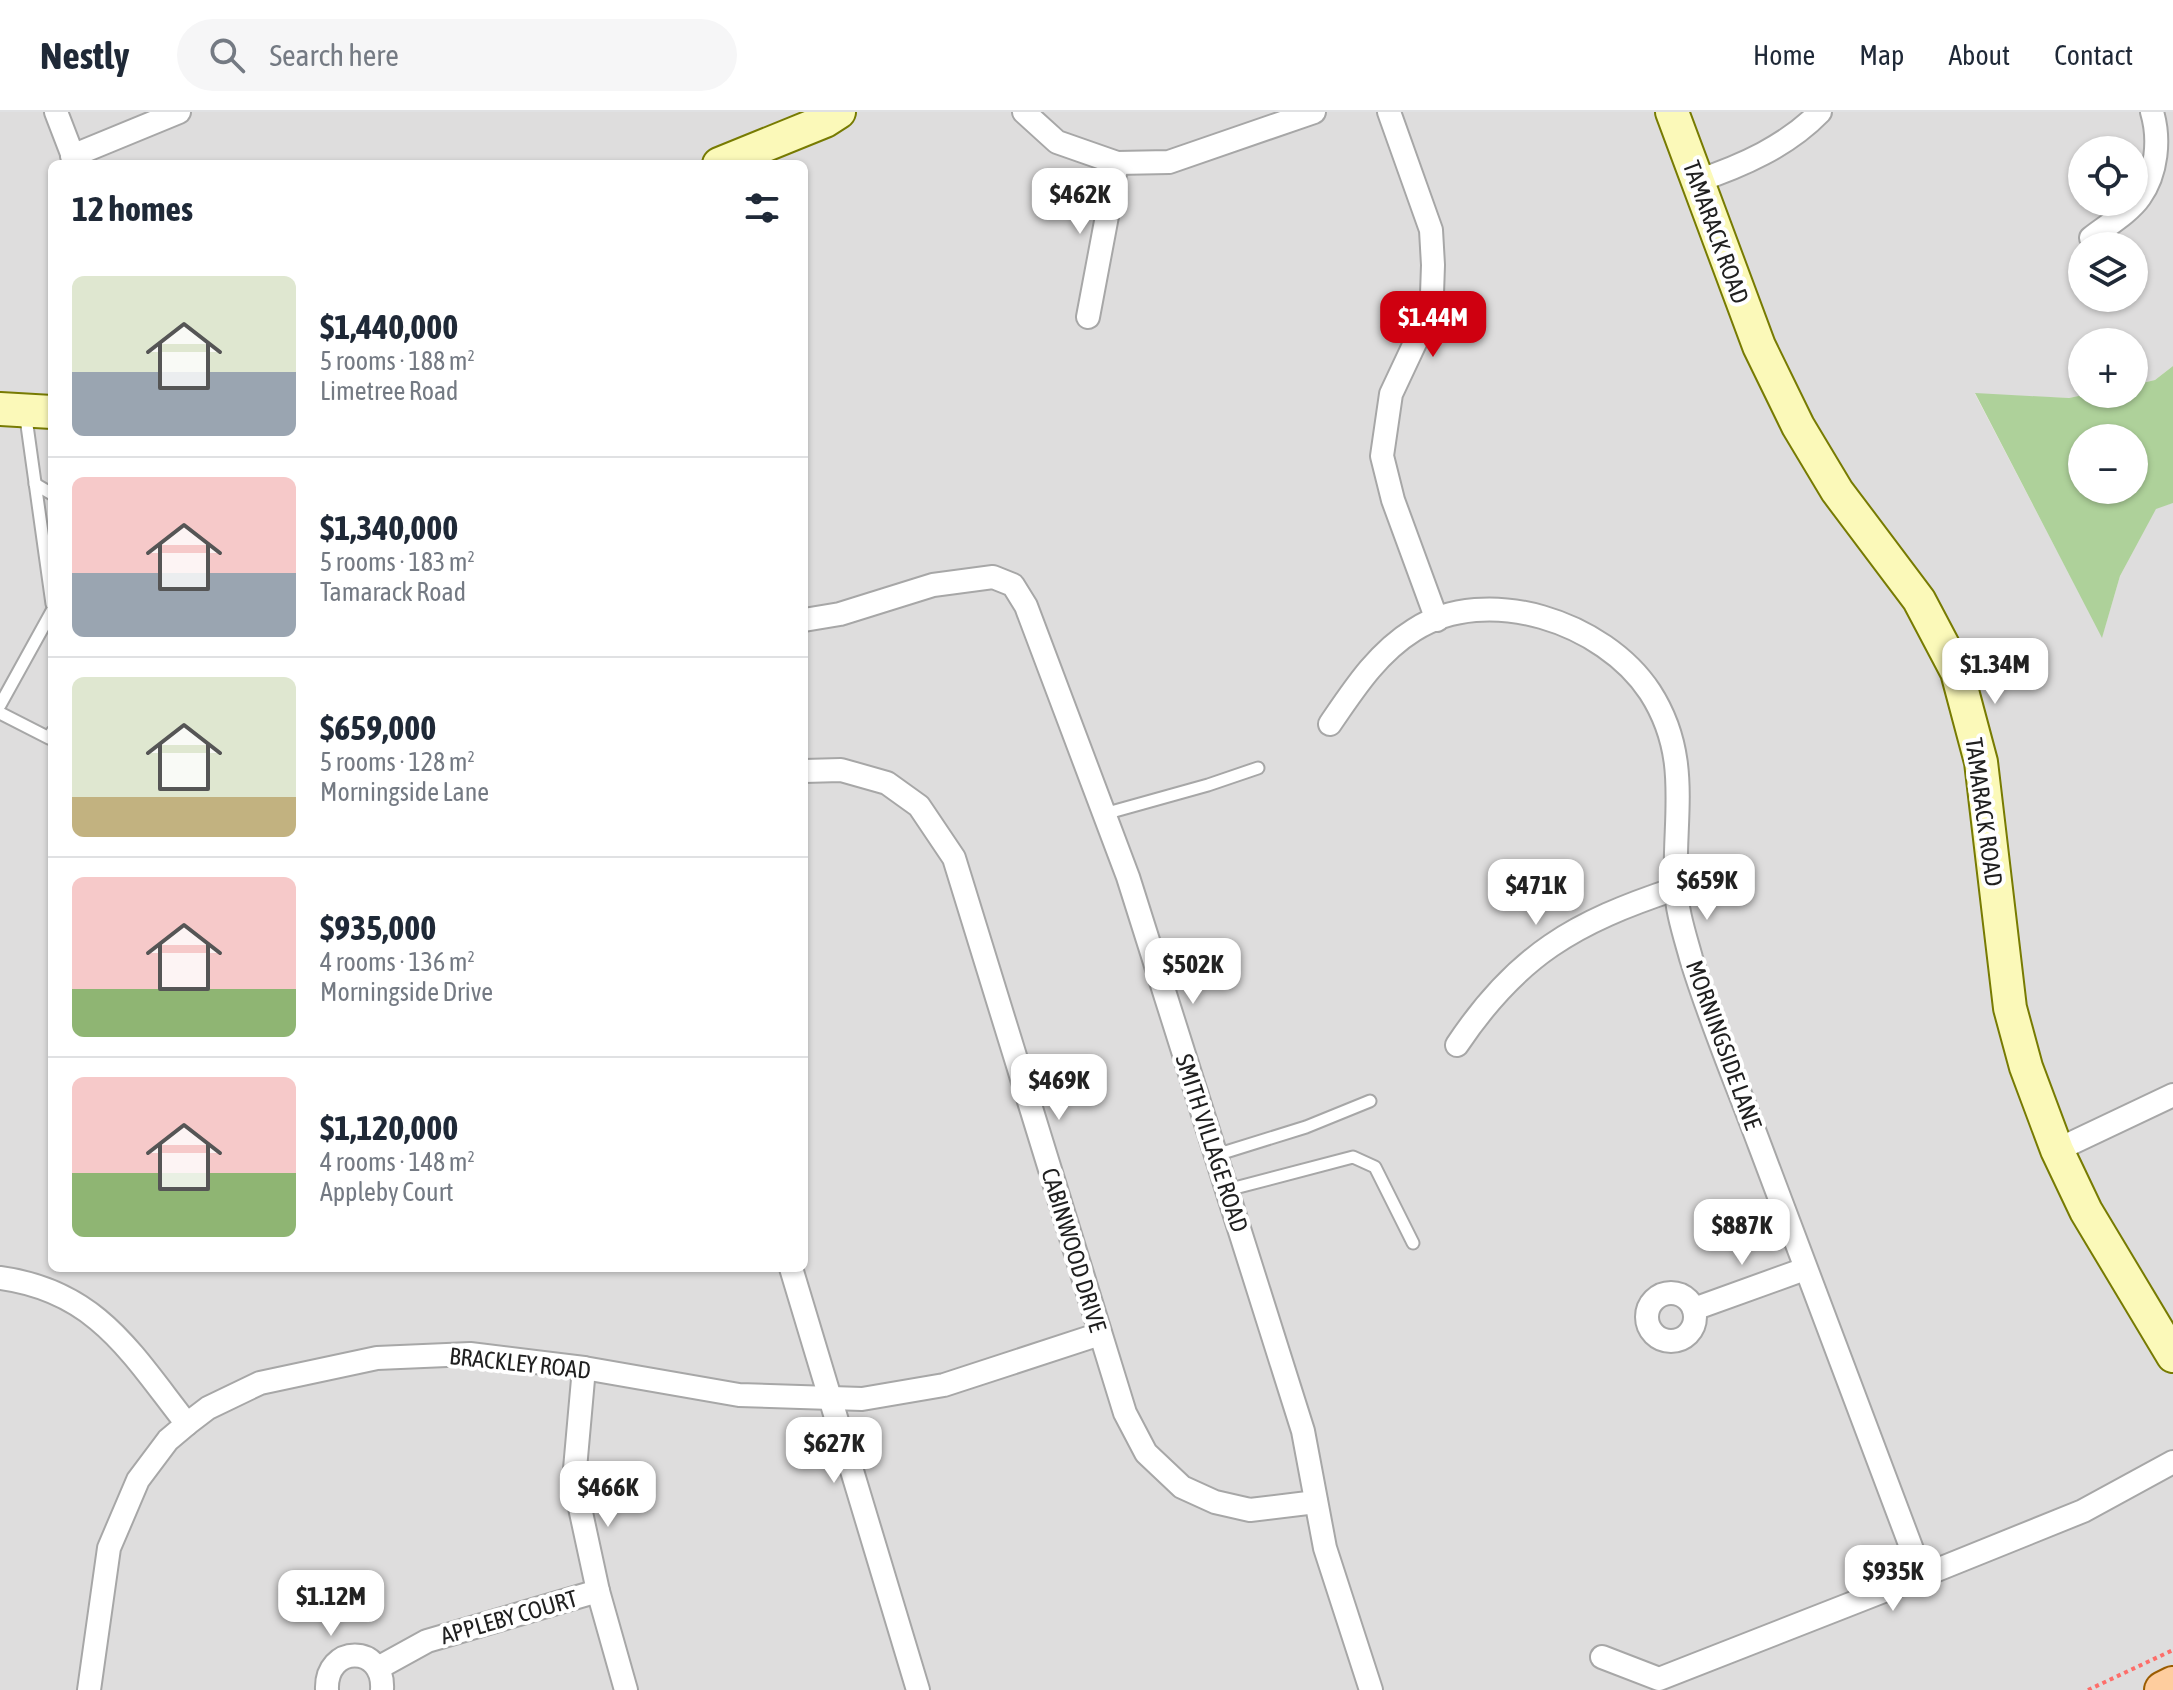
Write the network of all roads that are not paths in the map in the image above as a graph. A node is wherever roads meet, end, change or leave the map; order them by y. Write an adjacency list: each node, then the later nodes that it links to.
1 (56, 112): 10 (street)
2 (179, 112): 10 (street)
3 (839, 112): 11 (street)
4 (1024, 112): 12 (street)
5 (1314, 112): 12 (street)
6 (1389, 112): 22 (street)
7 (1672, 112): 13 (street, TAMARACK ROAD)
8 (1820, 112): 13 (street)
9 (2152, 112): 14 (street)
10 (74, 160)
11 (729, 160)
12 (1117, 163): 15 (street)
13 (1697, 181): 34 (street, TAMARACK ROAD)
14 (2098, 232)
15 (1088, 317)
16 (26, 411): 17 (lane)
17 (35, 484): 18 (lane); 19 (lane)
18 (48, 492)
19 (48, 576)
20 (48, 618): 23 (lane)
21 (808, 619): 29 (street, SMITH VILLAGE ROAD)
22 (1437, 620): 25 (street, MORNINGSIDE LANE); 30 (street, MORNINGSIDE LANE)
23 (0, 705)
24 (0, 713): 26 (lane)
25 (1330, 724)
26 (48, 737)
27 (1258, 768): 29 (lane)
28 (808, 771): 42 (street, CABINWOOD DRIVE)
29 (1104, 814): 35 (street, SMITH VILLAGE ROAD)
30 (1675, 889): 31 (street); 38 (street, MORNINGSIDE LANE)
31 (1457, 1045)
32 (2173, 1095): 34 (street)
33 (1370, 1101): 35 (lane)
34 (2057, 1150): 43 (street, TAMARACK ROAD)
35 (1216, 1155): 36 (street, SMITH VILLAGE ROAD)
36 (1227, 1190): 37 (lane); 48 (street, SMITH VILLAGE ROAD)
37 (1413, 1243)
38 (1805, 1269): 41 (street); 49 (street, MORNINGSIDE LANE)
39 (792, 1272): 45 (street)
40 (0, 1278): 46 (street)
41 (1694, 1309)
42 (1100, 1334): 45 (street, BRACKLEY ROAD); 48 (street, CABINWOOD DRIVE)
43 (2173, 1356)
44 (584, 1368): 45 (street, BRACKLEY ROAD); 46 (street, BRACKLEY ROAD); 50 (street)
45 (832, 1399): 57 (street)
46 (187, 1424): 54 (street, BRACKLEY ROAD)
47 (2173, 1462): 49 (street)
48 (1316, 1502): 58 (street, SMITH VILLAGE ROAD)
49 (1922, 1576): 51 (street)
50 (598, 1591): 52 (street, APPLEBY COURT); 56 (street)
51 (1602, 1657)
52 (380, 1679): 55 (street, APPLEBY COURT)
53 (2173, 1685): 59 (main road)
54 (89, 1690)
55 (327, 1690)
56 (626, 1690)
57 (918, 1690)
58 (1371, 1690)
59 (2163, 1690)

